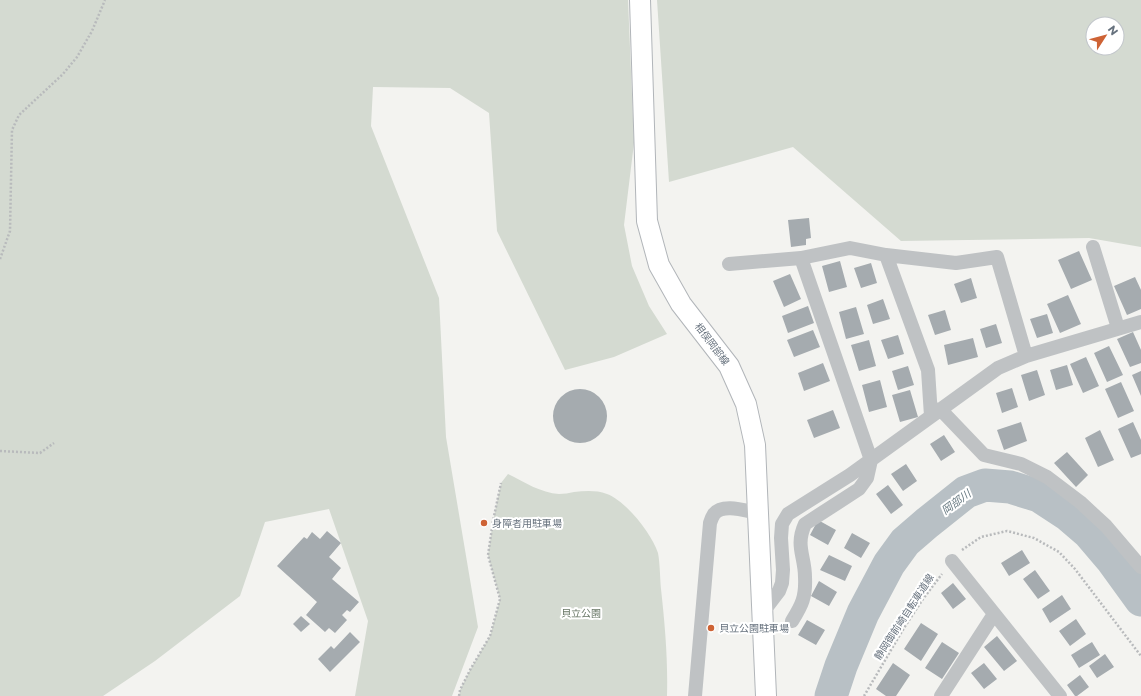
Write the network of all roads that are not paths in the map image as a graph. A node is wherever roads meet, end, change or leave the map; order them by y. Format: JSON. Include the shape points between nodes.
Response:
{"nodes":[{"id":1,"x":640,"y":0,"type":"edge"},
{"id":2,"x":1093,"y":247,"type":"dead end"},
{"id":3,"x":886,"y":255,"type":"junction"},
{"id":4,"x":801,"y":258,"type":"junction"},
{"id":5,"x":728,"y":264,"type":"dead end"},
{"id":6,"x":1141,"y":322,"type":"edge"},
{"id":7,"x":1118,"y":328,"type":"junction"},
{"id":8,"x":1026,"y":356,"type":"junction"},
{"id":9,"x":936,"y":413,"type":"junction"},
{"id":10,"x":871,"y":460,"type":"junction"},
{"id":11,"x":758,"y":514,"type":"junction"},
{"id":12,"x":952,"y":561,"type":"road end"},
{"id":13,"x":1141,"y":567,"type":"edge"},
{"id":14,"x":763,"y":612,"type":"junction"},
{"id":15,"x":994,"y":614,"type":"junction"},
{"id":16,"x":792,"y":621,"type":"dead end"},
{"id":17,"x":695,"y":696,"type":"edge"},
{"id":18,"x":766,"y":696,"type":"edge"},
{"id":19,"x":941,"y":696,"type":"edge"},
{"id":20,"x":1060,"y":696,"type":"edge"}],
"edges":[{"from":1,"to":11,"type":"main road","name":"相俣岡部線","via":[[647,221],[659,265],[682,304],[729,366],[746,404],[755,444]]},
{"from":2,"to":7,"type":"street"},
{"from":3,"to":4,"type":"street","via":[[850,248]]},
{"from":3,"to":8,"type":"street","via":[[956,263],[997,257]]},
{"from":3,"to":9,"type":"street","via":[[928,370]]},
{"from":4,"to":5,"type":"street"},
{"from":4,"to":10,"type":"street"},
{"from":6,"to":7,"type":"street"},
{"from":7,"to":8,"type":"street"},
{"from":8,"to":9,"type":"street","via":[[998,368]]},
{"from":9,"to":10,"type":"street"},
{"from":9,"to":13,"type":"street","via":[[984,455],[1021,464],[1047,477],[1106,526]]},
{"from":10,"to":14,"type":"street","via":[[788,514],[782,524],[782,583]]},
{"from":10,"to":16,"type":"street","via":[[866,478],[859,489],[805,524],[800,540],[805,588],[802,603]]},
{"from":11,"to":14,"type":"main road","name":"相俣岡部線"},
{"from":11,"to":17,"type":"street","via":[[734,508],[718,510],[710,523]]},
{"from":12,"to":15,"type":"street"},
{"from":14,"to":18,"type":"main road","name":"相俣岡部線"},
{"from":15,"to":19,"type":"street"},
{"from":15,"to":20,"type":"street"}]}
